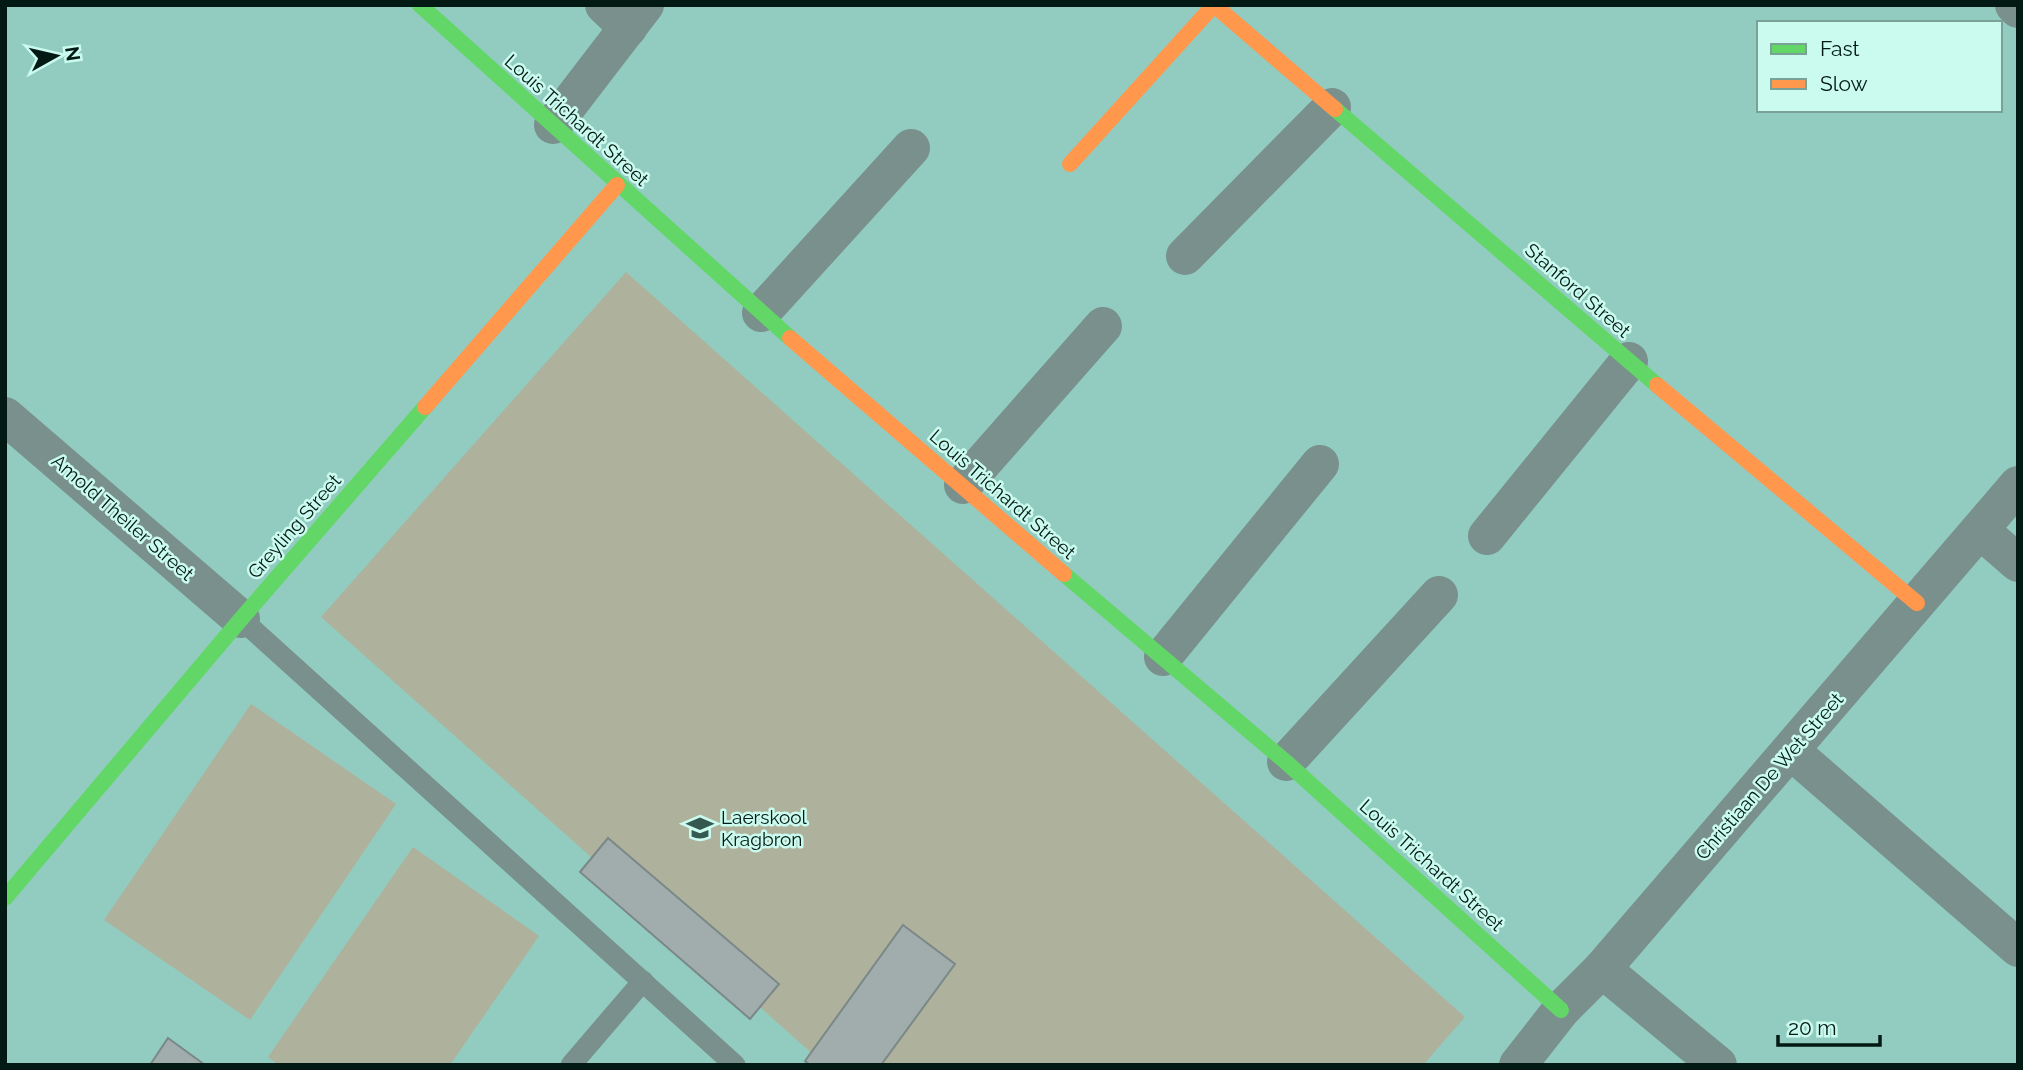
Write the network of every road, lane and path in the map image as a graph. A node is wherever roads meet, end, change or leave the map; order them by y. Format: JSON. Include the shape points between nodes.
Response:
{"nodes":[{"id":1,"x":420,"y":5,"type":"edge"},
{"id":2,"x":1214,"y":5,"type":"edge"},
{"id":3,"x":2014,"y":5,"type":"edge"},
{"id":4,"x":2018,"y":9,"type":"edge"},
{"id":5,"x":626,"y":13,"type":"edge"},
{"id":6,"x":1332,"y":107,"type":"junction"},
{"id":7,"x":553,"y":125,"type":"junction"},
{"id":8,"x":911,"y":148,"type":"dead end"},
{"id":9,"x":1070,"y":164,"type":"dead end"},
{"id":10,"x":617,"y":185,"type":"junction"},
{"id":11,"x":1185,"y":256,"type":"dead end"},
{"id":12,"x":761,"y":313,"type":"junction"},
{"id":13,"x":1103,"y":326,"type":"dead end"},
{"id":14,"x":1629,"y":361,"type":"junction"},
{"id":15,"x":5,"y":416,"type":"edge"},
{"id":16,"x":1320,"y":464,"type":"dead end"},
{"id":17,"x":963,"y":485,"type":"junction"},
{"id":18,"x":2018,"y":485,"type":"edge"},
{"id":19,"x":1980,"y":530,"type":"junction"},
{"id":20,"x":1487,"y":536,"type":"dead end"},
{"id":21,"x":2018,"y":563,"type":"edge"},
{"id":22,"x":1439,"y":595,"type":"dead end"},
{"id":23,"x":1917,"y":603,"type":"junction"},
{"id":24,"x":241,"y":619,"type":"junction"},
{"id":25,"x":1163,"y":657,"type":"junction"},
{"id":26,"x":1791,"y":751,"type":"junction"},
{"id":27,"x":1286,"y":762,"type":"junction"},
{"id":28,"x":5,"y":898,"type":"edge"},
{"id":29,"x":2018,"y":948,"type":"edge"},
{"id":30,"x":1602,"y":969,"type":"junction"},
{"id":31,"x":643,"y":981,"type":"junction"},
{"id":32,"x":1561,"y":1010,"type":"junction"},
{"id":33,"x":571,"y":1065,"type":"edge"},
{"id":34,"x":735,"y":1065,"type":"edge"},
{"id":35,"x":1518,"y":1065,"type":"edge"},
{"id":36,"x":1718,"y":1065,"type":"edge"}],
"edges":[{"from":1,"to":7,"type":"street","name":"Louis Trichardt Street"},
{"from":2,"to":6,"type":"street","name":"Stanford Street"},
{"from":2,"to":9,"type":"street"},
{"from":3,"to":4,"type":"street"},
{"from":5,"to":7,"type":"street"},
{"from":6,"to":11,"type":"street"},
{"from":6,"to":14,"type":"street","name":"Stanford Street"},
{"from":7,"to":10,"type":"street","name":"Louis Trichardt Street"},
{"from":8,"to":12,"type":"street"},
{"from":10,"to":12,"type":"street","name":"Louis Trichardt Street"},
{"from":10,"to":24,"type":"street","name":"Greyling Street"},
{"from":12,"to":17,"type":"street","name":"Louis Trichardt Street"},
{"from":13,"to":17,"type":"street"},
{"from":14,"to":20,"type":"street"},
{"from":14,"to":23,"type":"street","name":"Stanford Street"},
{"from":15,"to":24,"type":"street","name":"Amold Theiler Street"},
{"from":16,"to":25,"type":"street"},
{"from":17,"to":25,"type":"street","name":"Louis Trichardt Street"},
{"from":18,"to":19,"type":"street","name":"Christiaan De Wet Street"},
{"from":19,"to":21,"type":"street"},
{"from":19,"to":23,"type":"street","name":"Christiaan De Wet Street"},
{"from":22,"to":27,"type":"street"},
{"from":23,"to":26,"type":"street","name":"Christiaan De Wet Street"},
{"from":24,"to":28,"type":"street","name":"Greyling Street"},
{"from":24,"to":31,"type":"lane"},
{"from":25,"to":27,"type":"street","name":"Louis Trichardt Street"},
{"from":26,"to":29,"type":"street"},
{"from":26,"to":30,"type":"street","name":"Christiaan De Wet Street"},
{"from":27,"to":32,"type":"street","name":"Louis Trichardt Street"},
{"from":30,"to":32,"type":"street","name":"Christiaan De Wet Street"},
{"from":30,"to":36,"type":"street"},
{"from":31,"to":33,"type":"lane"},
{"from":31,"to":34,"type":"lane"},
{"from":32,"to":35,"type":"street","name":"Christiaan De Wet Street"}]}
